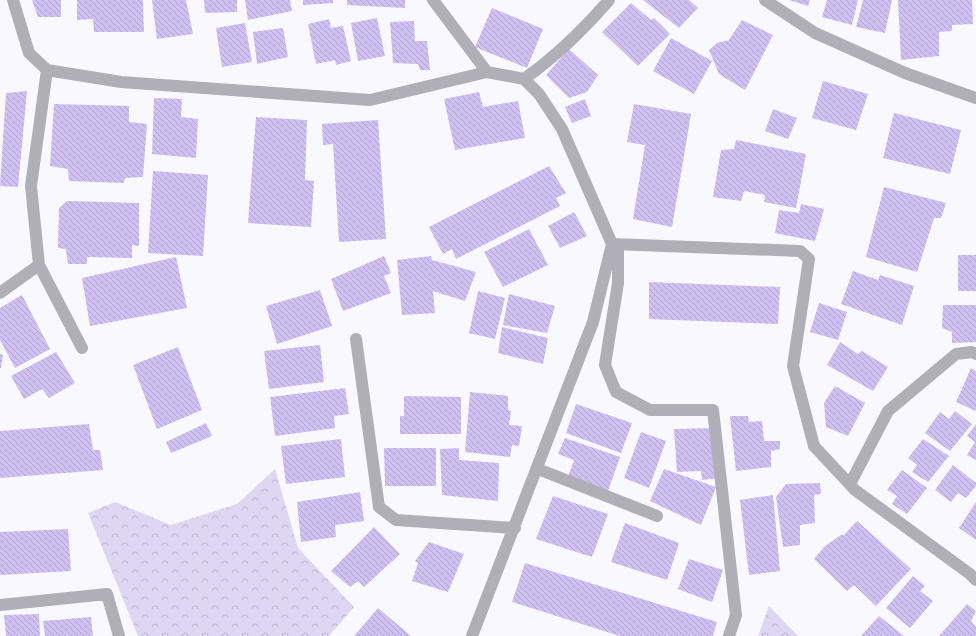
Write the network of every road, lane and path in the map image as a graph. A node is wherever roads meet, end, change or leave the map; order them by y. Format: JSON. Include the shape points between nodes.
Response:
{"nodes":[{"id":1,"x":13,"y":0,"type":"edge"},
{"id":2,"x":433,"y":0,"type":"edge"},
{"id":3,"x":609,"y":0,"type":"edge"},
{"id":4,"x":765,"y":0,"type":"edge"},
{"id":5,"x":47,"y":70,"type":"junction"},
{"id":6,"x":487,"y":72,"type":"junction"},
{"id":7,"x":524,"y":80,"type":"junction"},
{"id":8,"x":976,"y":98,"type":"edge"},
{"id":9,"x":615,"y":244,"type":"junction"},
{"id":10,"x":39,"y":265,"type":"junction"},
{"id":11,"x":0,"y":293,"type":"edge"},
{"id":12,"x":356,"y":339,"type":"dead end"},
{"id":13,"x":82,"y":348,"type":"dead end"},
{"id":14,"x":976,"y":354,"type":"edge"},
{"id":15,"x":538,"y":469,"type":"junction"},
{"id":16,"x":850,"y":484,"type":"junction"},
{"id":17,"x":657,"y":516,"type":"dead end"},
{"id":18,"x":515,"y":528,"type":"junction"},
{"id":19,"x":976,"y":580,"type":"edge"},
{"id":20,"x":0,"y":605,"type":"edge"},
{"id":21,"x":119,"y":636,"type":"edge"},
{"id":22,"x":472,"y":636,"type":"edge"},
{"id":23,"x":729,"y":636,"type":"edge"}],
"edges":[{"from":1,"to":5,"type":"street","via":[[29,54]]},
{"from":2,"to":6,"type":"street"},
{"from":3,"to":7,"type":"street","via":[[594,17]]},
{"from":4,"to":8,"type":"street","via":[[815,33],[905,73]]},
{"from":5,"to":6,"type":"street","via":[[121,82],[370,100]]},
{"from":5,"to":10,"type":"street","via":[[31,186]]},
{"from":6,"to":7,"type":"street"},
{"from":7,"to":9,"type":"street","via":[[539,94],[562,129]]},
{"from":9,"to":15,"type":"street","via":[[593,322]]},
{"from":9,"to":16,"type":"street","via":[[800,251],[809,259],[793,366],[814,446]]},
{"from":9,"to":23,"type":"street","via":[[618,283],[605,365],[616,392],[650,410],[713,410],[736,615]]},
{"from":10,"to":11,"type":"street"},
{"from":10,"to":13,"type":"street"},
{"from":12,"to":18,"type":"street","via":[[379,506],[396,520]]},
{"from":14,"to":16,"type":"street","via":[[956,354],[888,411]]},
{"from":15,"to":17,"type":"street"},
{"from":15,"to":18,"type":"street"},
{"from":16,"to":19,"type":"street","via":[[854,490]]},
{"from":18,"to":22,"type":"street"},
{"from":20,"to":21,"type":"street","via":[[107,594]]}]}
